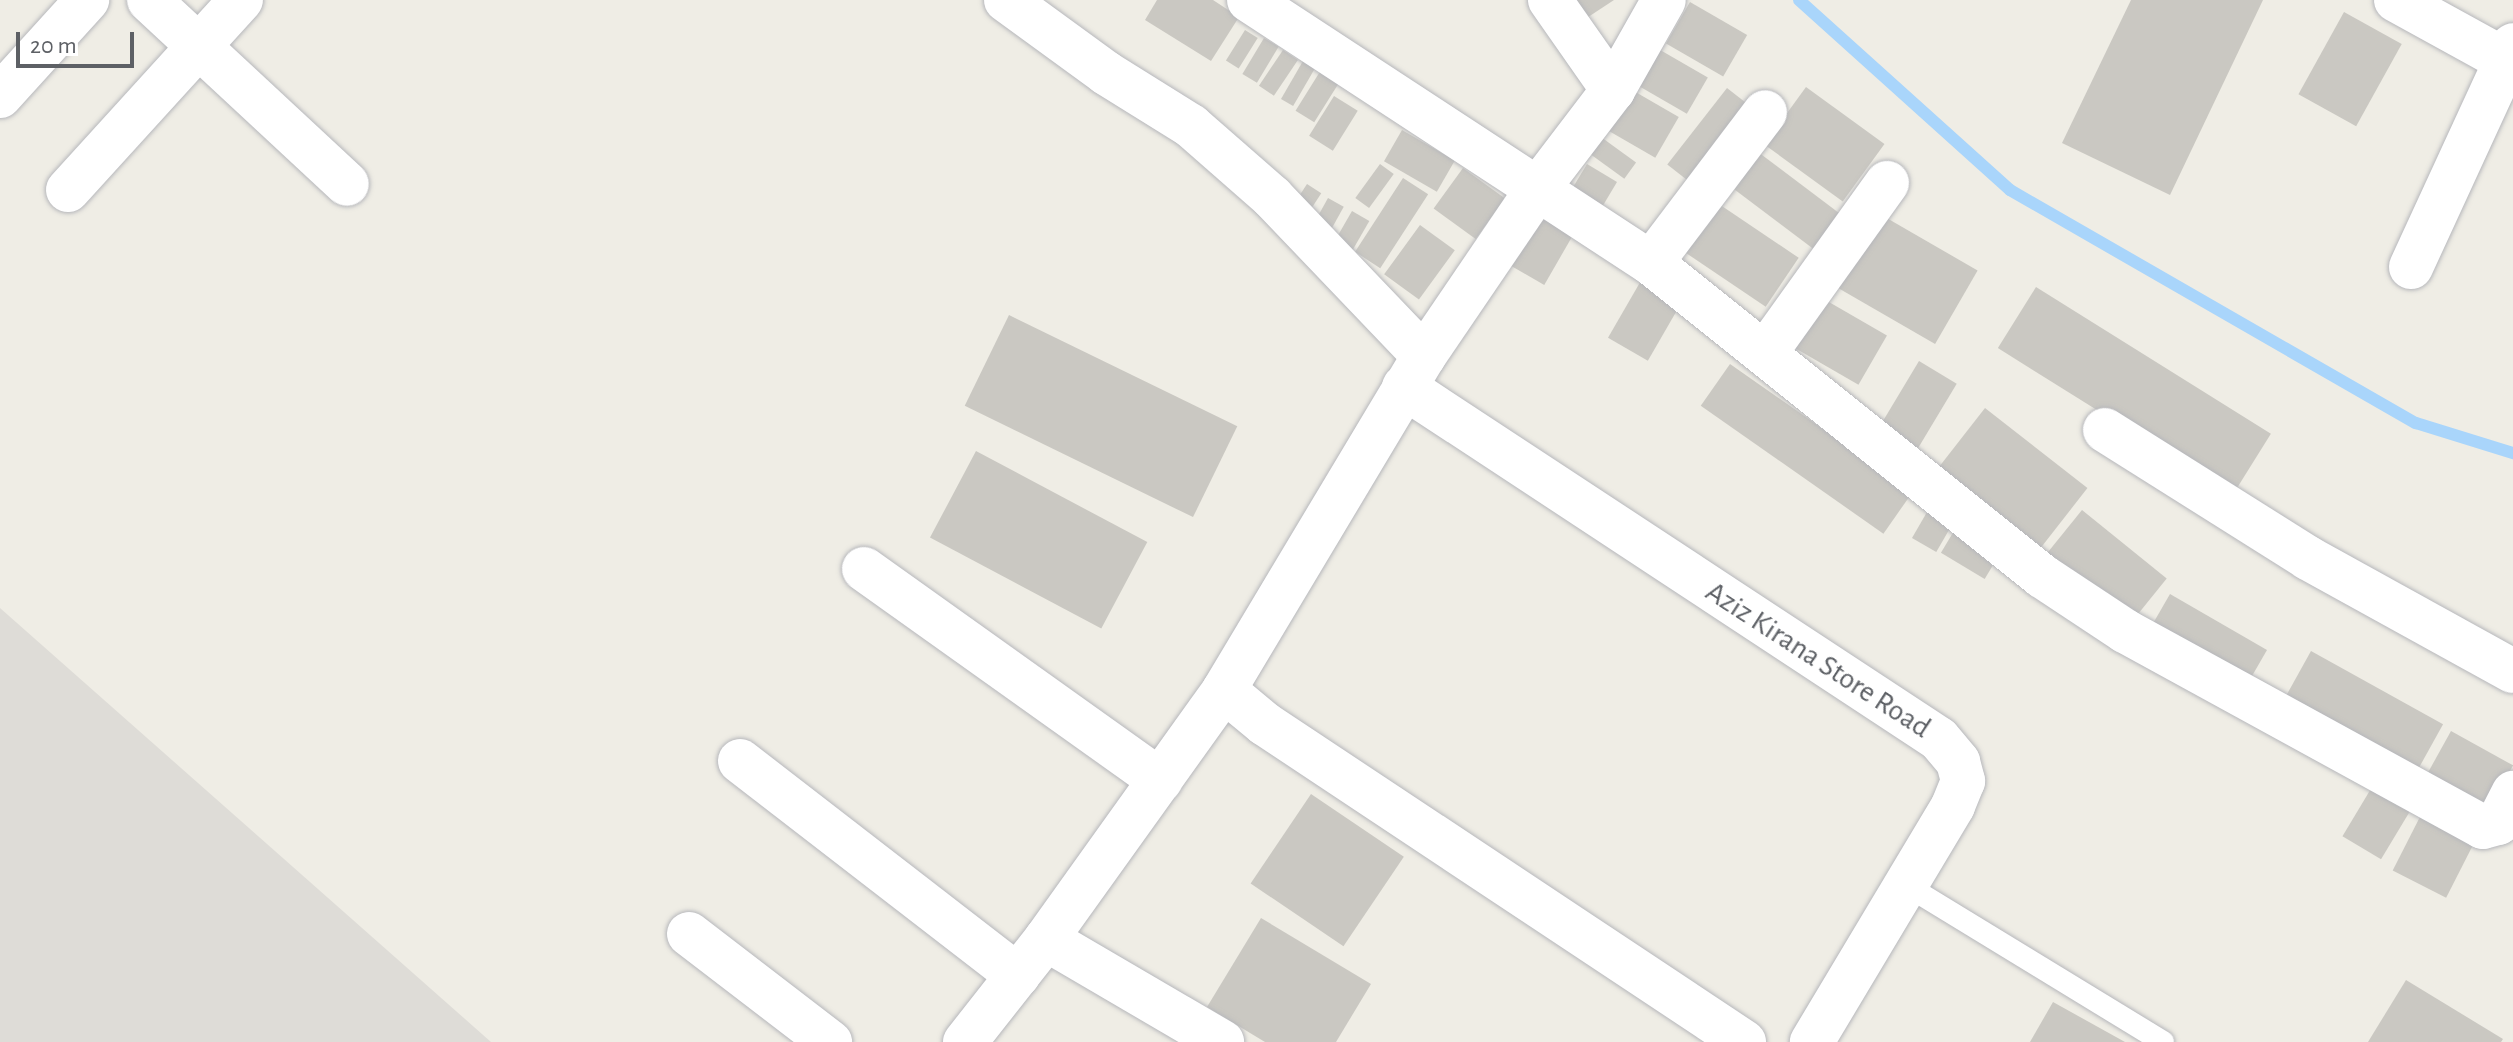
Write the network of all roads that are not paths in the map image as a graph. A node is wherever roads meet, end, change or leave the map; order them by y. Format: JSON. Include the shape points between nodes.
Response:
{"nodes":[{"id":1,"x":87,"y":0,"type":"edge"},
{"id":2,"x":149,"y":0,"type":"edge"},
{"id":3,"x":241,"y":0,"type":"edge"},
{"id":4,"x":1006,"y":0,"type":"edge"},
{"id":5,"x":1249,"y":0,"type":"edge"},
{"id":6,"x":1550,"y":0,"type":"edge"},
{"id":7,"x":1664,"y":0,"type":"edge"},
{"id":8,"x":2396,"y":0,"type":"edge"},
{"id":9,"x":199,"y":47,"type":"junction"},
{"id":10,"x":2509,"y":52,"type":"edge"},
{"id":11,"x":1613,"y":90,"type":"junction"},
{"id":12,"x":0,"y":96,"type":"edge"},
{"id":13,"x":1765,"y":112,"type":"dead end"},
{"id":14,"x":1887,"y":183,"type":"dead end"},
{"id":15,"x":347,"y":184,"type":"dead end"},
{"id":16,"x":68,"y":190,"type":"dead end"},
{"id":17,"x":1536,"y":191,"type":"junction"},
{"id":18,"x":1651,"y":263,"type":"junction"},
{"id":19,"x":2411,"y":267,"type":"dead end"},
{"id":20,"x":1766,"y":352,"type":"junction"},
{"id":21,"x":1414,"y":371,"type":"junction"},
{"id":22,"x":2105,"y":430,"type":"dead end"},
{"id":23,"x":864,"y":569,"type":"dead end"},
{"id":24,"x":2513,"y":671,"type":"edge"},
{"id":25,"x":1224,"y":690,"type":"junction"},
{"id":26,"x":740,"y":761,"type":"dead end"},
{"id":27,"x":1160,"y":780,"type":"junction"},
{"id":28,"x":2513,"y":793,"type":"edge"},
{"id":29,"x":1906,"y":885,"type":"junction"},
{"id":30,"x":689,"y":934,"type":"dead end"},
{"id":31,"x":1046,"y":939,"type":"junction"},
{"id":32,"x":1018,"y":976,"type":"junction"},
{"id":33,"x":830,"y":1042,"type":"edge"},
{"id":34,"x":965,"y":1042,"type":"edge"},
{"id":35,"x":1222,"y":1042,"type":"edge"},
{"id":36,"x":1744,"y":1042,"type":"edge"},
{"id":37,"x":1812,"y":1042,"type":"edge"},
{"id":38,"x":2163,"y":1042,"type":"edge"}],
"edges":[{"from":1,"to":12,"type":"street"},
{"from":2,"to":9,"type":"street"},
{"from":3,"to":9,"type":"street"},
{"from":4,"to":21,"type":"street","via":[[1106,73],[1191,126],[1272,197]]},
{"from":5,"to":17,"type":"street"},
{"from":6,"to":11,"type":"street"},
{"from":7,"to":11,"type":"street"},
{"from":8,"to":10,"type":"street"},
{"from":9,"to":15,"type":"street"},
{"from":9,"to":16,"type":"street"},
{"from":10,"to":19,"type":"street"},
{"from":11,"to":17,"type":"street"},
{"from":13,"to":18,"type":"street"},
{"from":14,"to":20,"type":"street"},
{"from":17,"to":18,"type":"street"},
{"from":17,"to":21,"type":"street"},
{"from":18,"to":20,"type":"street"},
{"from":20,"to":28,"type":"street","via":[[2042,576],[2168,657],[2483,827],[2498,823]]},
{"from":21,"to":25,"type":"street"},
{"from":21,"to":29,"type":"street","name":"Aziz Kirana Store Road","via":[[1939,739],[1958,762],[1963,781]]},
{"from":22,"to":24,"type":"street","via":[[2308,558]]},
{"from":23,"to":27,"type":"street"},
{"from":25,"to":27,"type":"street"},
{"from":25,"to":36,"type":"street","via":[[1265,724]]},
{"from":26,"to":32,"type":"street"},
{"from":27,"to":31,"type":"street"},
{"from":29,"to":37,"type":"street","name":"Aziz Kirana Store Road"},
{"from":29,"to":38,"type":"lane"},
{"from":30,"to":33,"type":"street"},
{"from":31,"to":32,"type":"street"},
{"from":31,"to":35,"type":"street"},
{"from":32,"to":34,"type":"street"}]}
